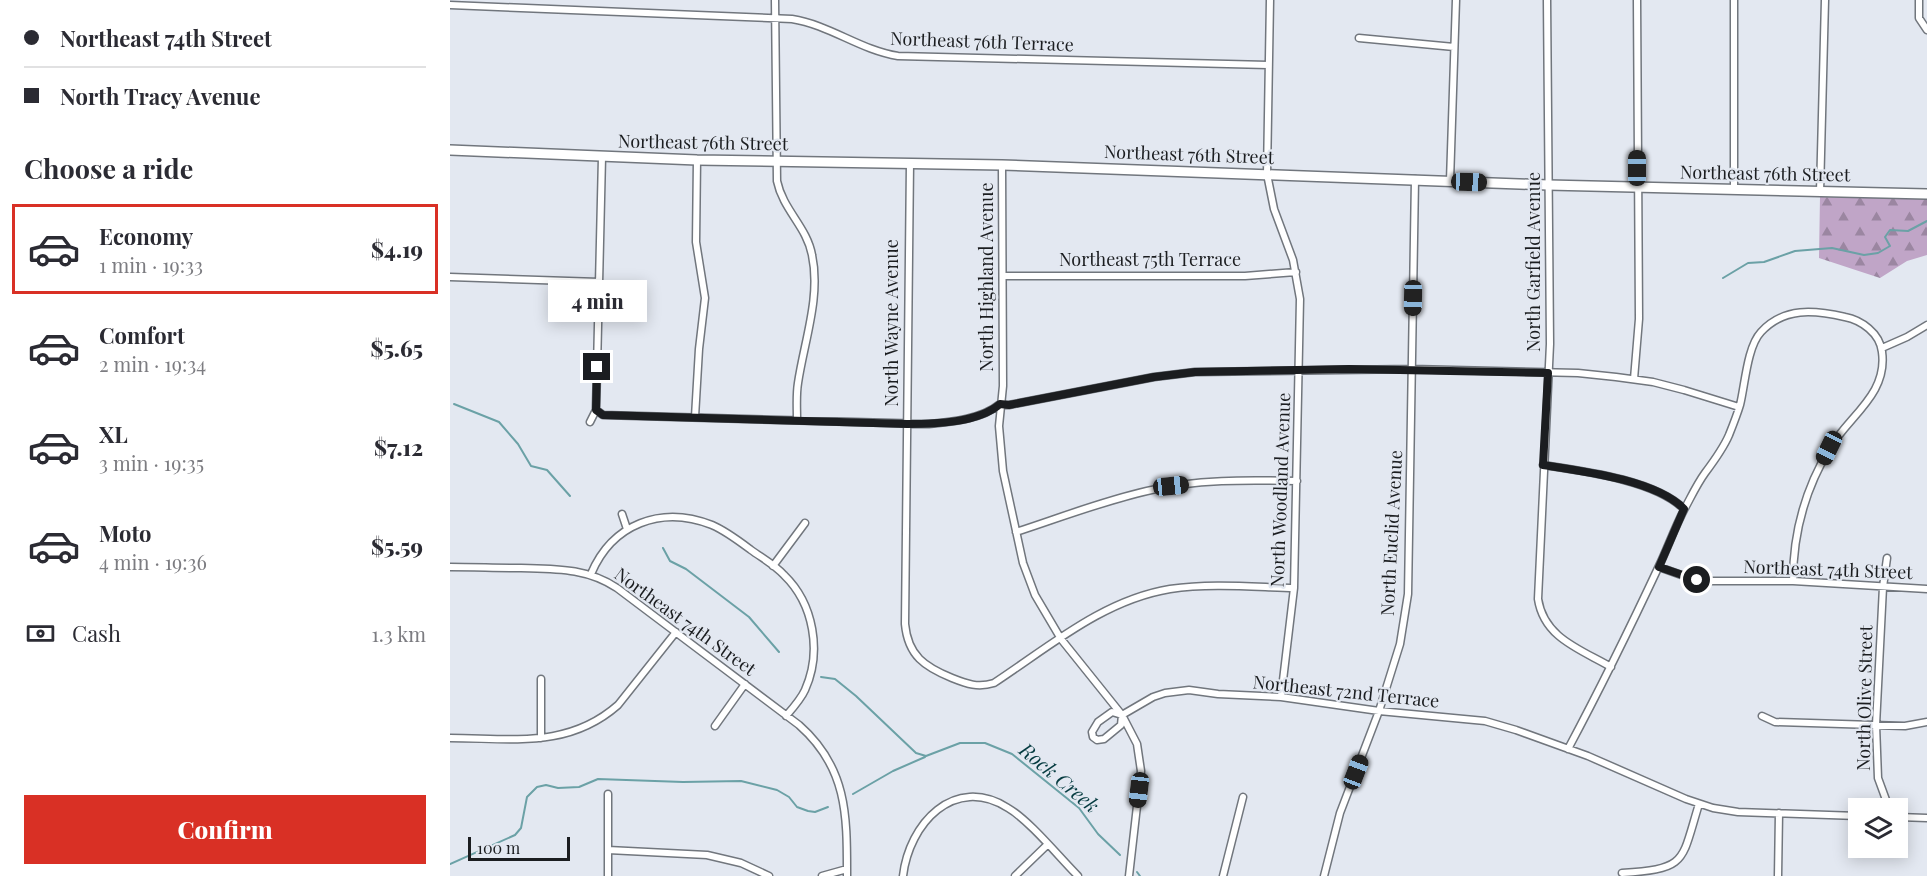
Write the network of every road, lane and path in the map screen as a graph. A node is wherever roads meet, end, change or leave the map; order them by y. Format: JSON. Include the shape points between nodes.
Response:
{"nodes":[{"id":1,"x":775,"y":0,"type":"edge"},
{"id":2,"x":1270,"y":0,"type":"edge"},
{"id":3,"x":1456,"y":0,"type":"edge"},
{"id":4,"x":1547,"y":0,"type":"edge"},
{"id":5,"x":1637,"y":0,"type":"edge"},
{"id":6,"x":1734,"y":0,"type":"edge"},
{"id":7,"x":1825,"y":0,"type":"edge"},
{"id":8,"x":1919,"y":0,"type":"edge"},
{"id":9,"x":450,"y":5,"type":"edge"},
{"id":10,"x":775,"y":18,"type":"junction"},
{"id":11,"x":1927,"y":30,"type":"edge"},
{"id":12,"x":1359,"y":38,"type":"dead end"},
{"id":13,"x":1454,"y":47,"type":"junction"},
{"id":14,"x":1268,"y":65,"type":"junction"},
{"id":15,"x":450,"y":150,"type":"edge"},
{"id":16,"x":602,"y":157,"type":"junction"},
{"id":17,"x":697,"y":160,"type":"junction"},
{"id":18,"x":777,"y":161,"type":"junction"},
{"id":19,"x":910,"y":163,"type":"junction"},
{"id":20,"x":1002,"y":165,"type":"junction"},
{"id":21,"x":1267,"y":174,"type":"junction"},
{"id":22,"x":1415,"y":180,"type":"junction"},
{"id":23,"x":1450,"y":181,"type":"junction"},
{"id":24,"x":1548,"y":185,"type":"junction"},
{"id":25,"x":1637,"y":187,"type":"junction"},
{"id":26,"x":1734,"y":190,"type":"junction"},
{"id":27,"x":1820,"y":192,"type":"junction"},
{"id":28,"x":1927,"y":194,"type":"edge"},
{"id":29,"x":1296,"y":272,"type":"junction"},
{"id":30,"x":1003,"y":276,"type":"junction"},
{"id":31,"x":450,"y":277,"type":"edge"},
{"id":32,"x":599,"y":282,"type":"junction"},
{"id":33,"x":1927,"y":325,"type":"edge"},
{"id":34,"x":1882,"y":348,"type":"junction"},
{"id":35,"x":1413,"y":369,"type":"junction"},
{"id":36,"x":1299,"y":370,"type":"junction"},
{"id":37,"x":1548,"y":373,"type":"junction"},
{"id":38,"x":1634,"y":379,"type":"junction"},
{"id":39,"x":1000,"y":404,"type":"junction"},
{"id":40,"x":1739,"y":407,"type":"junction"},
{"id":41,"x":596,"y":410,"type":"junction"},
{"id":42,"x":695,"y":417,"type":"junction"},
{"id":43,"x":797,"y":420,"type":"junction"},
{"id":44,"x":590,"y":422,"type":"dead end"},
{"id":45,"x":907,"y":424,"type":"junction"},
{"id":46,"x":1543,"y":465,"type":"junction"},
{"id":47,"x":1297,"y":481,"type":"junction"},
{"id":48,"x":1684,"y":509,"type":"junction"},
{"id":49,"x":622,"y":514,"type":"dead end"},
{"id":50,"x":805,"y":523,"type":"dead end"},
{"id":51,"x":627,"y":529,"type":"junction"},
{"id":52,"x":1016,"y":532,"type":"junction"},
{"id":53,"x":1887,"y":558,"type":"dead end"},
{"id":54,"x":773,"y":566,"type":"junction"},
{"id":55,"x":450,"y":567,"type":"edge"},
{"id":56,"x":1659,"y":567,"type":"junction"},
{"id":57,"x":591,"y":574,"type":"junction"},
{"id":58,"x":1793,"y":581,"type":"junction"},
{"id":59,"x":1883,"y":587,"type":"junction"},
{"id":60,"x":1294,"y":588,"type":"junction"},
{"id":61,"x":1927,"y":589,"type":"edge"},
{"id":62,"x":676,"y":633,"type":"junction"},
{"id":63,"x":1061,"y":639,"type":"junction"},
{"id":64,"x":1611,"y":667,"type":"junction"},
{"id":65,"x":541,"y":680,"type":"dead end"},
{"id":66,"x":745,"y":684,"type":"junction"},
{"id":67,"x":1281,"y":697,"type":"junction"},
{"id":68,"x":1379,"y":711,"type":"junction"},
{"id":69,"x":1122,"y":715,"type":"junction"},
{"id":70,"x":786,"y":716,"type":"junction"},
{"id":71,"x":1762,"y":716,"type":"dead end"},
{"id":72,"x":1927,"y":722,"type":"edge"},
{"id":73,"x":1876,"y":725,"type":"junction"},
{"id":74,"x":715,"y":726,"type":"dead end"},
{"id":75,"x":450,"y":738,"type":"edge"},
{"id":76,"x":541,"y":738,"type":"junction"},
{"id":77,"x":1568,"y":749,"type":"junction"},
{"id":78,"x":608,"y":794,"type":"dead end"},
{"id":79,"x":1243,"y":797,"type":"dead end"},
{"id":80,"x":1885,"y":798,"type":"edge"},
{"id":81,"x":1699,"y":804,"type":"junction"},
{"id":82,"x":1779,"y":813,"type":"junction"},
{"id":83,"x":1848,"y":816,"type":"edge"},
{"id":84,"x":1908,"y":817,"type":"edge"},
{"id":85,"x":1927,"y":818,"type":"edge"},
{"id":86,"x":1047,"y":845,"type":"junction"},
{"id":87,"x":608,"y":850,"type":"junction"},
{"id":88,"x":847,"y":873,"type":"edge"},
{"id":89,"x":1622,"y":873,"type":"dead end"},
{"id":90,"x":608,"y":876,"type":"edge"},
{"id":91,"x":769,"y":876,"type":"edge"},
{"id":92,"x":822,"y":876,"type":"edge"},
{"id":93,"x":903,"y":876,"type":"edge"},
{"id":94,"x":1015,"y":876,"type":"edge"},
{"id":95,"x":1078,"y":876,"type":"edge"},
{"id":96,"x":1129,"y":876,"type":"edge"},
{"id":97,"x":1223,"y":876,"type":"edge"},
{"id":98,"x":1324,"y":876,"type":"edge"},
{"id":99,"x":1778,"y":876,"type":"edge"}],
"edges":[{"from":1,"to":10,"type":"street"},
{"from":2,"to":14,"type":"street","name":"North Woodland Avenue"},
{"from":3,"to":13,"type":"street"},
{"from":4,"to":24,"type":"street","name":"North Garfield Avenue"},
{"from":5,"to":25,"type":"street"},
{"from":6,"to":26,"type":"street"},
{"from":7,"to":27,"type":"street"},
{"from":8,"to":11,"type":"street","via":[[1919,18]]},
{"from":9,"to":10,"type":"street","name":"Northeast 76th Terrace"},
{"from":10,"to":14,"type":"street","name":"Northeast 76th Terrace","via":[[814,23],[868,48],[897,56]]},
{"from":10,"to":18,"type":"street"},
{"from":12,"to":13,"type":"street"},
{"from":13,"to":23,"type":"street"},
{"from":14,"to":21,"type":"street","name":"North Woodland Avenue"},
{"from":15,"to":16,"type":"street","name":"Northeast 76th Street"},
{"from":16,"to":17,"type":"street","name":"Northeast 76th Street"},
{"from":16,"to":32,"type":"street"},
{"from":17,"to":18,"type":"street","name":"Northeast 76th Street"},
{"from":17,"to":42,"type":"street","via":[[696,242],[705,298]]},
{"from":18,"to":19,"type":"street","name":"Northeast 76th Street"},
{"from":18,"to":43,"type":"street","via":[[779,191],[805,234],[813,258],[811,314],[798,382]]},
{"from":19,"to":20,"type":"street","name":"Northeast 76th Street"},
{"from":19,"to":45,"type":"street","name":"North Wayne Avenue"},
{"from":20,"to":21,"type":"street","name":"Northeast 76th Street"},
{"from":20,"to":30,"type":"street","name":"North Highland Avenue"},
{"from":21,"to":22,"type":"street","name":"Northeast 76th Street"},
{"from":21,"to":29,"type":"street","name":"North Woodland Avenue","via":[[1274,209]]},
{"from":22,"to":23,"type":"street","name":"Northeast 76th Street"},
{"from":22,"to":35,"type":"street","name":"North Euclid Avenue"},
{"from":23,"to":24,"type":"street","name":"Northeast 76th Street"},
{"from":24,"to":25,"type":"street","name":"Northeast 76th Street"},
{"from":24,"to":37,"type":"street","name":"North Garfield Avenue"},
{"from":25,"to":26,"type":"street","name":"Northeast 76th Street"},
{"from":25,"to":38,"type":"street","via":[[1639,319]]},
{"from":26,"to":27,"type":"street","name":"Northeast 76th Street"},
{"from":27,"to":28,"type":"street","name":"Northeast 76th Street"},
{"from":29,"to":30,"type":"street","name":"Northeast 75th Terrace","via":[[1245,276]]},
{"from":29,"to":36,"type":"street","name":"North Woodland Avenue","via":[[1300,299]]},
{"from":30,"to":39,"type":"street","name":"North Highland Avenue"},
{"from":31,"to":32,"type":"street"},
{"from":32,"to":41,"type":"street"},
{"from":33,"to":34,"type":"street"},
{"from":34,"to":40,"type":"street","via":[[1875,336],[1854,319],[1830,313],[1790,312],[1760,332],[1752,348]]},
{"from":34,"to":58,"type":"street","via":[[1882,368],[1873,395],[1829,448],[1808,492],[1796,532]]},
{"from":35,"to":36,"type":"street"},
{"from":35,"to":37,"type":"street"},
{"from":35,"to":68,"type":"street","name":"North Euclid Avenue","via":[[1408,594],[1400,644]]},
{"from":36,"to":39,"type":"street","via":[[1179,374]]},
{"from":36,"to":47,"type":"street","name":"North Woodland Avenue"},
{"from":37,"to":38,"type":"street"},
{"from":37,"to":46,"type":"street","name":"North Garfield Avenue"},
{"from":38,"to":40,"type":"street"},
{"from":39,"to":45,"type":"street","via":[[977,416],[945,423]]},
{"from":39,"to":52,"type":"street","name":"North Highland Avenue","via":[[1000,448]]},
{"from":40,"to":48,"type":"street","via":[[1728,436]]},
{"from":41,"to":42,"type":"street","via":[[603,415]]},
{"from":41,"to":44,"type":"street"},
{"from":42,"to":43,"type":"street"},
{"from":43,"to":45,"type":"street"},
{"from":45,"to":63,"type":"street","name":"North Wayne Avenue","via":[[904,624],[909,644],[919,659],[939,674],[985,686]]},
{"from":46,"to":48,"type":"street","via":[[1633,483]]},
{"from":46,"to":64,"type":"street","name":"North Garfield Avenue","via":[[1540,610],[1556,636]]},
{"from":47,"to":52,"type":"street","via":[[1171,486],[1126,496]]},
{"from":47,"to":60,"type":"street","name":"North Woodland Avenue"},
{"from":48,"to":56,"type":"street"},
{"from":49,"to":51,"type":"street"},
{"from":50,"to":54,"type":"street"},
{"from":51,"to":54,"type":"street","via":[[660,519],[694,520],[723,531]]},
{"from":51,"to":57,"type":"street","via":[[608,545]]},
{"from":52,"to":63,"type":"street","name":"North Highland Avenue","via":[[1035,595]]},
{"from":53,"to":59,"type":"street","name":"North Olive Street"},
{"from":54,"to":70,"type":"street","via":[[797,590],[812,624],[813,654],[808,681]]},
{"from":55,"to":57,"type":"street","name":"Northeast 74th Street","via":[[565,569]]},
{"from":56,"to":58,"type":"street","name":"Northeast 74th Street","via":[[1708,581]]},
{"from":56,"to":64,"type":"street"},
{"from":57,"to":62,"type":"street","name":"Northeast 74th Street","via":[[617,588]]},
{"from":58,"to":59,"type":"street","name":"Northeast 74th Street"},
{"from":59,"to":61,"type":"street","name":"Northeast 74th Street"},
{"from":59,"to":73,"type":"street","name":"North Olive Street"},
{"from":60,"to":63,"type":"street","via":[[1192,587],[1154,593],[1105,611]]},
{"from":60,"to":67,"type":"street","name":"North Woodland Avenue"},
{"from":62,"to":66,"type":"street","name":"Northeast 74th Street"},
{"from":62,"to":76,"type":"street","via":[[607,715],[574,732]]},
{"from":63,"to":69,"type":"street","name":"North Highland Avenue"},
{"from":64,"to":77,"type":"street"},
{"from":65,"to":76,"type":"street"},
{"from":66,"to":70,"type":"street","name":"Northeast 74th Street"},
{"from":66,"to":74,"type":"street"},
{"from":67,"to":68,"type":"street","name":"Northeast 72nd Terrace"},
{"from":67,"to":69,"type":"street","name":"Northeast 72nd Terrace","via":[[1177,691],[1153,697]]},
{"from":68,"to":77,"type":"street","name":"Northeast 72nd Terrace","via":[[1485,721]]},
{"from":68,"to":98,"type":"street","name":"North Euclid Avenue","via":[[1340,813]]},
{"from":69,"to":69,"type":"street","via":[[1112,712],[1098,722],[1093,737],[1104,739],[1121,725]]},
{"from":69,"to":96,"type":"street","name":"North Highland Avenue","via":[[1137,744],[1141,771]]},
{"from":70,"to":88,"type":"street","name":"Northeast 74th Street","via":[[821,749],[837,782],[846,816]]},
{"from":71,"to":73,"type":"street","via":[[1775,722]]},
{"from":72,"to":73,"type":"street"},
{"from":73,"to":80,"type":"street","name":"North Olive Street","via":[[1878,778]]},
{"from":75,"to":76,"type":"street"},
{"from":77,"to":81,"type":"street","name":"Northeast 72nd Terrace"},
{"from":78,"to":87,"type":"street"},
{"from":79,"to":97,"type":"street"},
{"from":81,"to":82,"type":"street","name":"Northeast 72nd Terrace","via":[[1738,812]]},
{"from":81,"to":89,"type":"street","via":[[1685,852],[1676,862],[1659,870]]},
{"from":82,"to":83,"type":"street","name":"Northeast 72nd Terrace"},
{"from":82,"to":99,"type":"street"},
{"from":84,"to":85,"type":"street"},
{"from":86,"to":93,"type":"street","via":[[1003,804],[985,798],[962,798],[937,809],[923,822],[909,848]]},
{"from":86,"to":94,"type":"street"},
{"from":86,"to":95,"type":"street"},
{"from":87,"to":90,"type":"street"},
{"from":87,"to":91,"type":"street","via":[[707,855],[741,863]]},
{"from":88,"to":92,"type":"street"}]}
